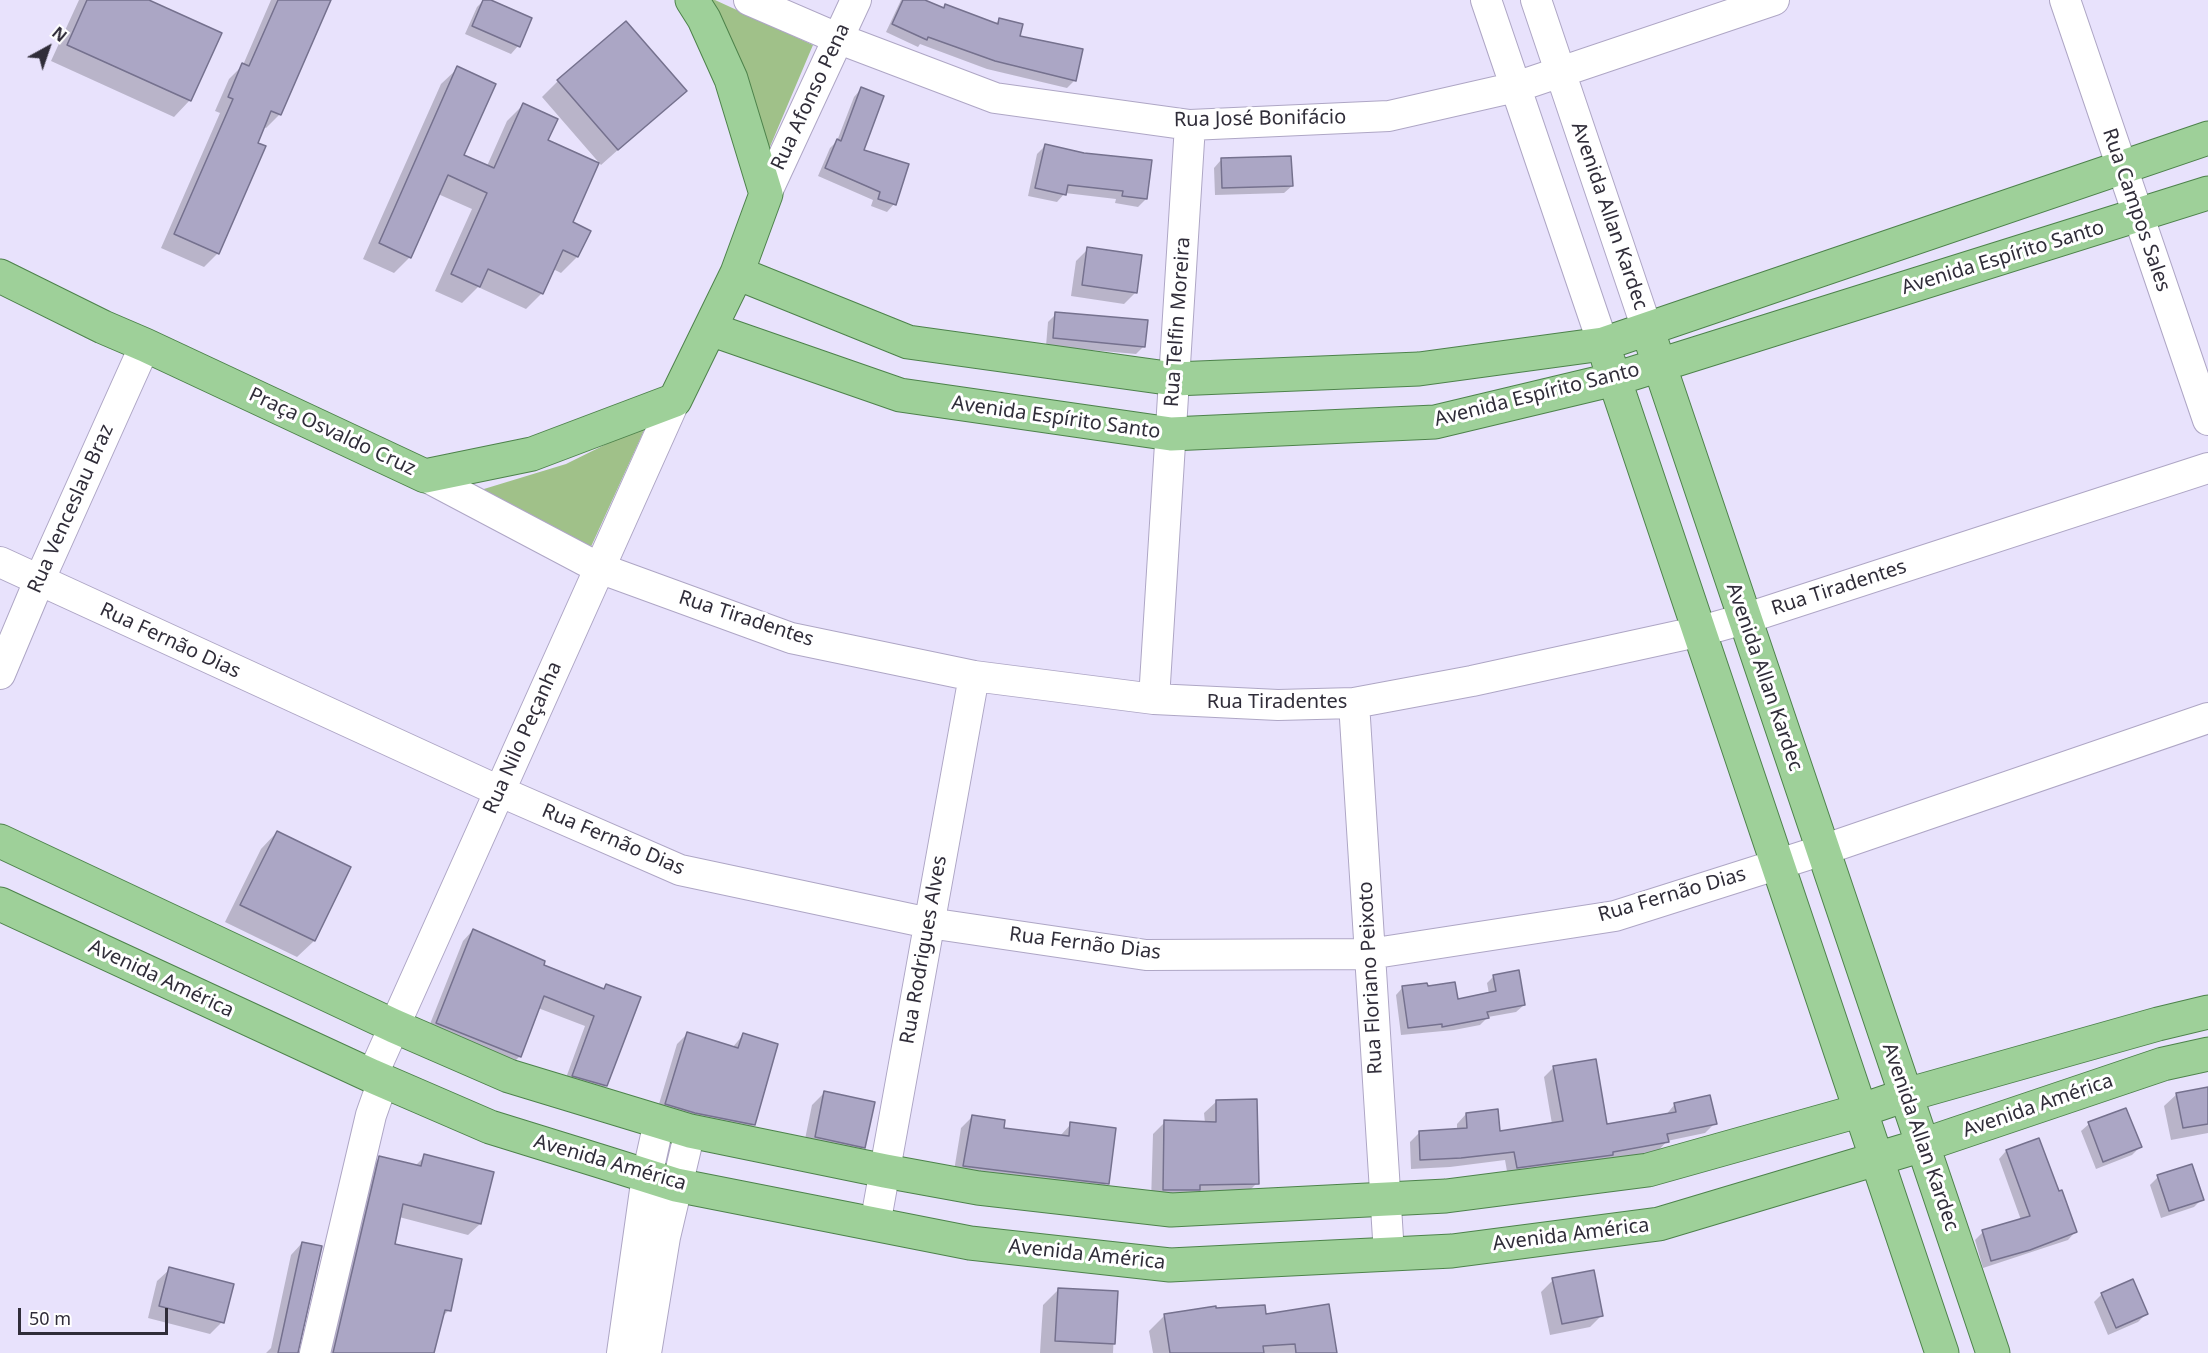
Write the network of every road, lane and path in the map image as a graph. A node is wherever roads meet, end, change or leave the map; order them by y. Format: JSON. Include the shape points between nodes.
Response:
{"nodes":[{"id":1,"x":692,"y":0,"type":"edge"},
{"id":2,"x":749,"y":0,"type":"edge"},
{"id":3,"x":856,"y":0,"type":"edge"},
{"id":4,"x":1486,"y":0,"type":"edge"},
{"id":5,"x":1536,"y":0,"type":"edge"},
{"id":6,"x":1774,"y":0,"type":"edge"},
{"id":7,"x":2065,"y":0,"type":"edge"},
{"id":8,"x":837,"y":38,"type":"junction"},
{"id":9,"x":1561,"y":72,"type":"junction"},
{"id":10,"x":1516,"y":87,"type":"junction"},
{"id":11,"x":1190,"y":125,"type":"junction"},
{"id":12,"x":2208,"y":138,"type":"edge"},
{"id":13,"x":2122,"y":167,"type":"junction"},
{"id":14,"x":2208,"y":193,"type":"edge"},
{"id":15,"x":766,"y":194,"type":"junction"},
{"id":16,"x":2138,"y":216,"type":"junction"},
{"id":17,"x":737,"y":273,"type":"junction"},
{"id":18,"x":0,"y":276,"type":"edge"},
{"id":19,"x":710,"y":329,"type":"junction"},
{"id":20,"x":1647,"y":329,"type":"junction"},
{"id":21,"x":1603,"y":344,"type":"junction"},
{"id":22,"x":145,"y":345,"type":"junction"},
{"id":23,"x":1659,"y":364,"type":"junction"},
{"id":24,"x":1174,"y":379,"type":"junction"},
{"id":25,"x":1615,"y":379,"type":"junction"},
{"id":26,"x":675,"y":400,"type":"junction"},
{"id":27,"x":2208,"y":420,"type":"edge"},
{"id":28,"x":1171,"y":434,"type":"junction"},
{"id":29,"x":2208,"y":468,"type":"edge"},
{"id":30,"x":424,"y":476,"type":"junction"},
{"id":31,"x":0,"y":562,"type":"edge"},
{"id":32,"x":598,"y":568,"type":"junction"},
{"id":33,"x":39,"y":581,"type":"junction"},
{"id":34,"x":1744,"y":619,"type":"junction"},
{"id":35,"x":1701,"y":631,"type":"junction"},
{"id":36,"x":0,"y":674,"type":"edge"},
{"id":37,"x":974,"y":675,"type":"junction"},
{"id":38,"x":1154,"y":699,"type":"junction"},
{"id":39,"x":1354,"y":703,"type":"junction"},
{"id":40,"x":2208,"y":718,"type":"edge"},
{"id":41,"x":499,"y":791,"type":"junction"},
{"id":42,"x":0,"y":841,"type":"edge"},
{"id":43,"x":1823,"y":850,"type":"junction"},
{"id":44,"x":1778,"y":864,"type":"junction"},
{"id":45,"x":0,"y":904,"type":"edge"},
{"id":46,"x":929,"y":923,"type":"junction"},
{"id":47,"x":1369,"y":954,"type":"junction"},
{"id":48,"x":2208,"y":1012,"type":"edge"},
{"id":49,"x":394,"y":1026,"type":"junction"},
{"id":50,"x":2208,"y":1054,"type":"edge"},
{"id":51,"x":378,"y":1079,"type":"junction"},
{"id":52,"x":1906,"y":1095,"type":"junction"},
{"id":53,"x":1862,"y":1110,"type":"junction"},
{"id":54,"x":674,"y":1126,"type":"junction"},
{"id":55,"x":1923,"y":1145,"type":"junction"},
{"id":56,"x":1876,"y":1158,"type":"junction"},
{"id":57,"x":885,"y":1171,"type":"junction"},
{"id":58,"x":662,"y":1180,"type":"junction"},
{"id":59,"x":1384,"y":1199,"type":"junction"},
{"id":60,"x":875,"y":1225,"type":"junction"},
{"id":61,"x":1389,"y":1254,"type":"junction"},
{"id":62,"x":315,"y":1353,"type":"edge"},
{"id":63,"x":622,"y":1353,"type":"edge"},
{"id":64,"x":646,"y":1353,"type":"edge"},
{"id":65,"x":1942,"y":1353,"type":"edge"},
{"id":66,"x":1993,"y":1353,"type":"edge"}],
"edges":[{"from":1,"to":15,"type":"main road","via":[[730,79]]},
{"from":2,"to":8,"type":"street","name":"Rua José Bonifácio"},
{"from":3,"to":8,"type":"street","name":"Rua Afonso Pena"},
{"from":4,"to":10,"type":"street"},
{"from":5,"to":9,"type":"street","name":"Avenida Allan Kardec"},
{"from":6,"to":9,"type":"street","name":"Rua José Bonifácio"},
{"from":7,"to":13,"type":"street","name":"Rua Campos Sales"},
{"from":8,"to":11,"type":"street","name":"Rua José Bonifácio","via":[[995,98]]},
{"from":8,"to":15,"type":"street","name":"Rua Afonso Pena"},
{"from":9,"to":10,"type":"street","name":"Rua José Bonifácio"},
{"from":9,"to":20,"type":"street","name":"Avenida Allan Kardec"},
{"from":10,"to":11,"type":"street","name":"Rua José Bonifácio","via":[[1389,116]]},
{"from":10,"to":21,"type":"street"},
{"from":11,"to":24,"type":"street","name":"Rua Telfin Moreira"},
{"from":12,"to":13,"type":"main road","name":"Avenida Espírito Santo"},
{"from":13,"to":16,"type":"street","name":"Rua Campos Sales"},
{"from":13,"to":20,"type":"main road","name":"Avenida Espírito Santo"},
{"from":14,"to":16,"type":"main road","name":"Avenida Espírito Santo"},
{"from":15,"to":17,"type":"main road"},
{"from":16,"to":23,"type":"main road","name":"Avenida Espírito Santo"},
{"from":16,"to":27,"type":"street","name":"Rua Campos Sales"},
{"from":17,"to":19,"type":"main road"},
{"from":17,"to":24,"type":"main road","name":"Avenida Espírito Santo","via":[[908,342]]},
{"from":18,"to":22,"type":"main road","name":"Praça Osvaldo Cruz"},
{"from":19,"to":26,"type":"main road"},
{"from":19,"to":28,"type":"main road","name":"Avenida Espírito Santo","via":[[900,395]]},
{"from":20,"to":21,"type":"main road","name":"Avenida Espírito Santo"},
{"from":20,"to":23,"type":"main road","name":"Avenida Allan Kardec"},
{"from":21,"to":24,"type":"main road","name":"Avenida Espírito Santo","via":[[1419,369]]},
{"from":21,"to":25,"type":"main road"},
{"from":22,"to":30,"type":"main road","name":"Praça Osvaldo Cruz"},
{"from":22,"to":33,"type":"street","name":"Rua Venceslau Braz"},
{"from":23,"to":25,"type":"main road","name":"Avenida Espírito Santo"},
{"from":23,"to":34,"type":"main road","name":"Avenida Allan Kardec"},
{"from":24,"to":28,"type":"street","name":"Rua Telfin Moreira"},
{"from":25,"to":28,"type":"main road","name":"Avenida Espírito Santo","via":[[1435,422]]},
{"from":25,"to":35,"type":"main road"},
{"from":26,"to":30,"type":"main road","name":"Praça Osvaldo Cruz","via":[[532,453]]},
{"from":26,"to":32,"type":"street","name":"Rua Nilo Peçanha"},
{"from":28,"to":38,"type":"street","name":"Rua Telfin Moreira"},
{"from":29,"to":34,"type":"street","name":"Rua Tiradentes"},
{"from":30,"to":32,"type":"street","name":"Rua Tiradentes"},
{"from":31,"to":33,"type":"street","name":"Rua Fernão Dias"},
{"from":32,"to":37,"type":"street","name":"Rua Tiradentes","via":[[792,638]]},
{"from":32,"to":41,"type":"street","name":"Rua Nilo Peçanha"},
{"from":33,"to":36,"type":"street","name":"Rua Venceslau Braz"},
{"from":33,"to":41,"type":"street","name":"Rua Fernão Dias"},
{"from":34,"to":35,"type":"street","name":"Rua Tiradentes"},
{"from":34,"to":43,"type":"main road","name":"Avenida Allan Kardec"},
{"from":35,"to":39,"type":"street","name":"Rua Tiradentes"},
{"from":35,"to":44,"type":"main road"},
{"from":37,"to":38,"type":"street","name":"Rua Tiradentes"},
{"from":37,"to":46,"type":"street","name":"Rua Rodrigues Alves"},
{"from":38,"to":39,"type":"street","name":"Rua Tiradentes","via":[[1278,705]]},
{"from":39,"to":47,"type":"street","name":"Rua Floriano Peixoto"},
{"from":40,"to":43,"type":"street","name":"Rua Fernão Dias"},
{"from":41,"to":46,"type":"street","name":"Rua Fernão Dias","via":[[680,870]]},
{"from":41,"to":49,"type":"street","name":"Rua Nilo Peçanha"},
{"from":42,"to":49,"type":"main road"},
{"from":43,"to":44,"type":"street","name":"Rua Fernão Dias"},
{"from":43,"to":52,"type":"main road","name":"Avenida Allan Kardec"},
{"from":44,"to":47,"type":"street","name":"Rua Fernão Dias","via":[[1615,916]]},
{"from":44,"to":53,"type":"main road"},
{"from":45,"to":51,"type":"main road","name":"Avenida América"},
{"from":46,"to":47,"type":"street","name":"Rua Fernão Dias","via":[[1146,955]]},
{"from":46,"to":57,"type":"street","name":"Rua Rodrigues Alves"},
{"from":47,"to":59,"type":"street","name":"Rua Floriano Peixoto"},
{"from":48,"to":52,"type":"main road"},
{"from":49,"to":51,"type":"street","name":"Rua Nilo Peçanha"},
{"from":49,"to":54,"type":"main road","via":[[509,1076]]},
{"from":50,"to":55,"type":"main road","name":"Avenida América","via":[[2163,1064]]},
{"from":51,"to":58,"type":"main road","name":"Avenida América","via":[[490,1127]]},
{"from":51,"to":62,"type":"street","name":"Rua Nilo Peçanha"},
{"from":52,"to":53,"type":"main road"},
{"from":52,"to":55,"type":"main road","name":"Avenida Allan Kardec"},
{"from":53,"to":56,"type":"main road"},
{"from":53,"to":59,"type":"main road","via":[[1648,1170],[1446,1196]]},
{"from":54,"to":57,"type":"main road"},
{"from":54,"to":58,"type":"street"},
{"from":55,"to":56,"type":"main road","name":"Avenida América"},
{"from":55,"to":66,"type":"main road","name":"Avenida Allan Kardec"},
{"from":56,"to":61,"type":"main road","name":"Avenida América","via":[[1659,1224],[1452,1251]]},
{"from":56,"to":65,"type":"main road"},
{"from":57,"to":59,"type":"main road","via":[[978,1188],[1171,1210]]},
{"from":57,"to":60,"type":"street","name":"Rua Rodrigues Alves"},
{"from":58,"to":60,"type":"main road","name":"Avenida América"},
{"from":58,"to":63,"type":"street"},
{"from":58,"to":64,"type":"street","via":[[665,1237]]},
{"from":59,"to":61,"type":"street","name":"Rua Floriano Peixoto"},
{"from":60,"to":61,"type":"main road","name":"Avenida América","via":[[970,1243],[1170,1265]]}]}
